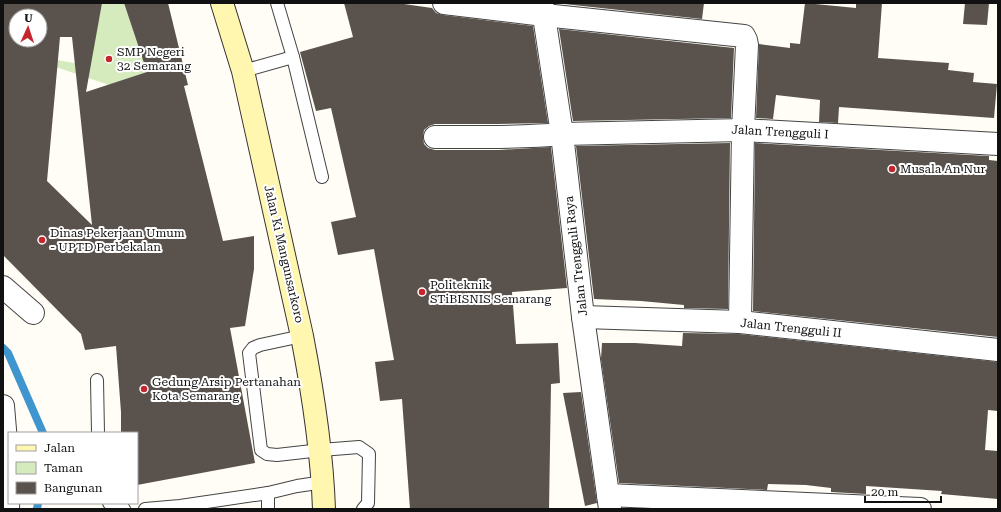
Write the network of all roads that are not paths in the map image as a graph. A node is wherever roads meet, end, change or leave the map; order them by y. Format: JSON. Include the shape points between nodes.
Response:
{"nodes":[{"id":1,"x":222,"y":3,"type":"edge"},
{"id":2,"x":277,"y":3,"type":"edge"},
{"id":3,"x":444,"y":3,"type":"edge"},
{"id":4,"x":543,"y":9,"type":"edge"},
{"id":5,"x":294,"y":57,"type":"junction"},
{"id":6,"x":243,"y":71,"type":"junction"},
{"id":7,"x":743,"y":130,"type":"junction"},
{"id":8,"x":562,"y":134,"type":"junction"},
{"id":9,"x":435,"y":137,"type":"dead end"},
{"id":10,"x":998,"y":144,"type":"edge"},
{"id":11,"x":322,"y":177,"type":"dead end"},
{"id":12,"x":3,"y":287,"type":"edge"},
{"id":13,"x":33,"y":313,"type":"dead end"},
{"id":14,"x":583,"y":317,"type":"junction"},
{"id":15,"x":740,"y":322,"type":"junction"},
{"id":16,"x":302,"y":336,"type":"junction"},
{"id":17,"x":998,"y":350,"type":"edge"},
{"id":18,"x":97,"y":380,"type":"dead end"},
{"id":19,"x":3,"y":406,"type":"edge"},
{"id":20,"x":98,"y":432,"type":"edge"},
{"id":21,"x":321,"y":450,"type":"junction"},
{"id":22,"x":8,"y":465,"type":"edge"},
{"id":23,"x":324,"y":482,"type":"junction"},
{"id":24,"x":268,"y":493,"type":"junction"},
{"id":25,"x":609,"y":502,"type":"edge"},
{"id":26,"x":110,"y":504,"type":"edge"},
{"id":27,"x":124,"y":509,"type":"edge"},
{"id":28,"x":145,"y":509,"type":"edge"},
{"id":29,"x":268,"y":509,"type":"edge"},
{"id":30,"x":324,"y":509,"type":"edge"},
{"id":31,"x":363,"y":509,"type":"edge"},
{"id":32,"x":920,"y":509,"type":"edge"}],
"edges":[{"from":1,"to":6,"type":"main road","name":"Jalan Ki Mangunsarkoro"},
{"from":2,"to":5,"type":"lane"},
{"from":3,"to":4,"type":"street"},
{"from":4,"to":7,"type":"street","via":[[744,36],[747,45]]},
{"from":4,"to":8,"type":"street","name":"Jalan Trengguli Raya"},
{"from":5,"to":6,"type":"lane"},
{"from":5,"to":11,"type":"lane"},
{"from":6,"to":16,"type":"main road","name":"Jalan Ki Mangunsarkoro"},
{"from":7,"to":8,"type":"street","name":"Jalan Trengguli I"},
{"from":7,"to":10,"type":"street","name":"Jalan Trengguli I"},
{"from":7,"to":15,"type":"street"},
{"from":8,"to":9,"type":"street","name":"Jalan Trengguli I"},
{"from":8,"to":14,"type":"street","name":"Jalan Trengguli Raya"},
{"from":12,"to":13,"type":"street"},
{"from":14,"to":15,"type":"street","name":"Jalan Trengguli II"},
{"from":14,"to":25,"type":"street","name":"Jalan Trengguli Raya"},
{"from":15,"to":17,"type":"street","name":"Jalan Trengguli II"},
{"from":16,"to":21,"type":"main road","name":"Jalan Ki Mangunsarkoro"},
{"from":16,"to":21,"type":"lane","via":[[260,345],[249,353],[261,450],[267,454],[277,455]]},
{"from":18,"to":20,"type":"lane"},
{"from":19,"to":22,"type":"street"},
{"from":21,"to":23,"type":"main road","name":"Jalan Ki Mangunsarkoro"},
{"from":21,"to":31,"type":"lane","via":[[359,447],[369,454],[368,503]]},
{"from":23,"to":24,"type":"lane"},
{"from":23,"to":30,"type":"main road","name":"Jalan Ki Mangunsarkoro"},
{"from":24,"to":28,"type":"lane"},
{"from":24,"to":29,"type":"lane"},
{"from":25,"to":32,"type":"street"},
{"from":26,"to":27,"type":"lane"}]}
